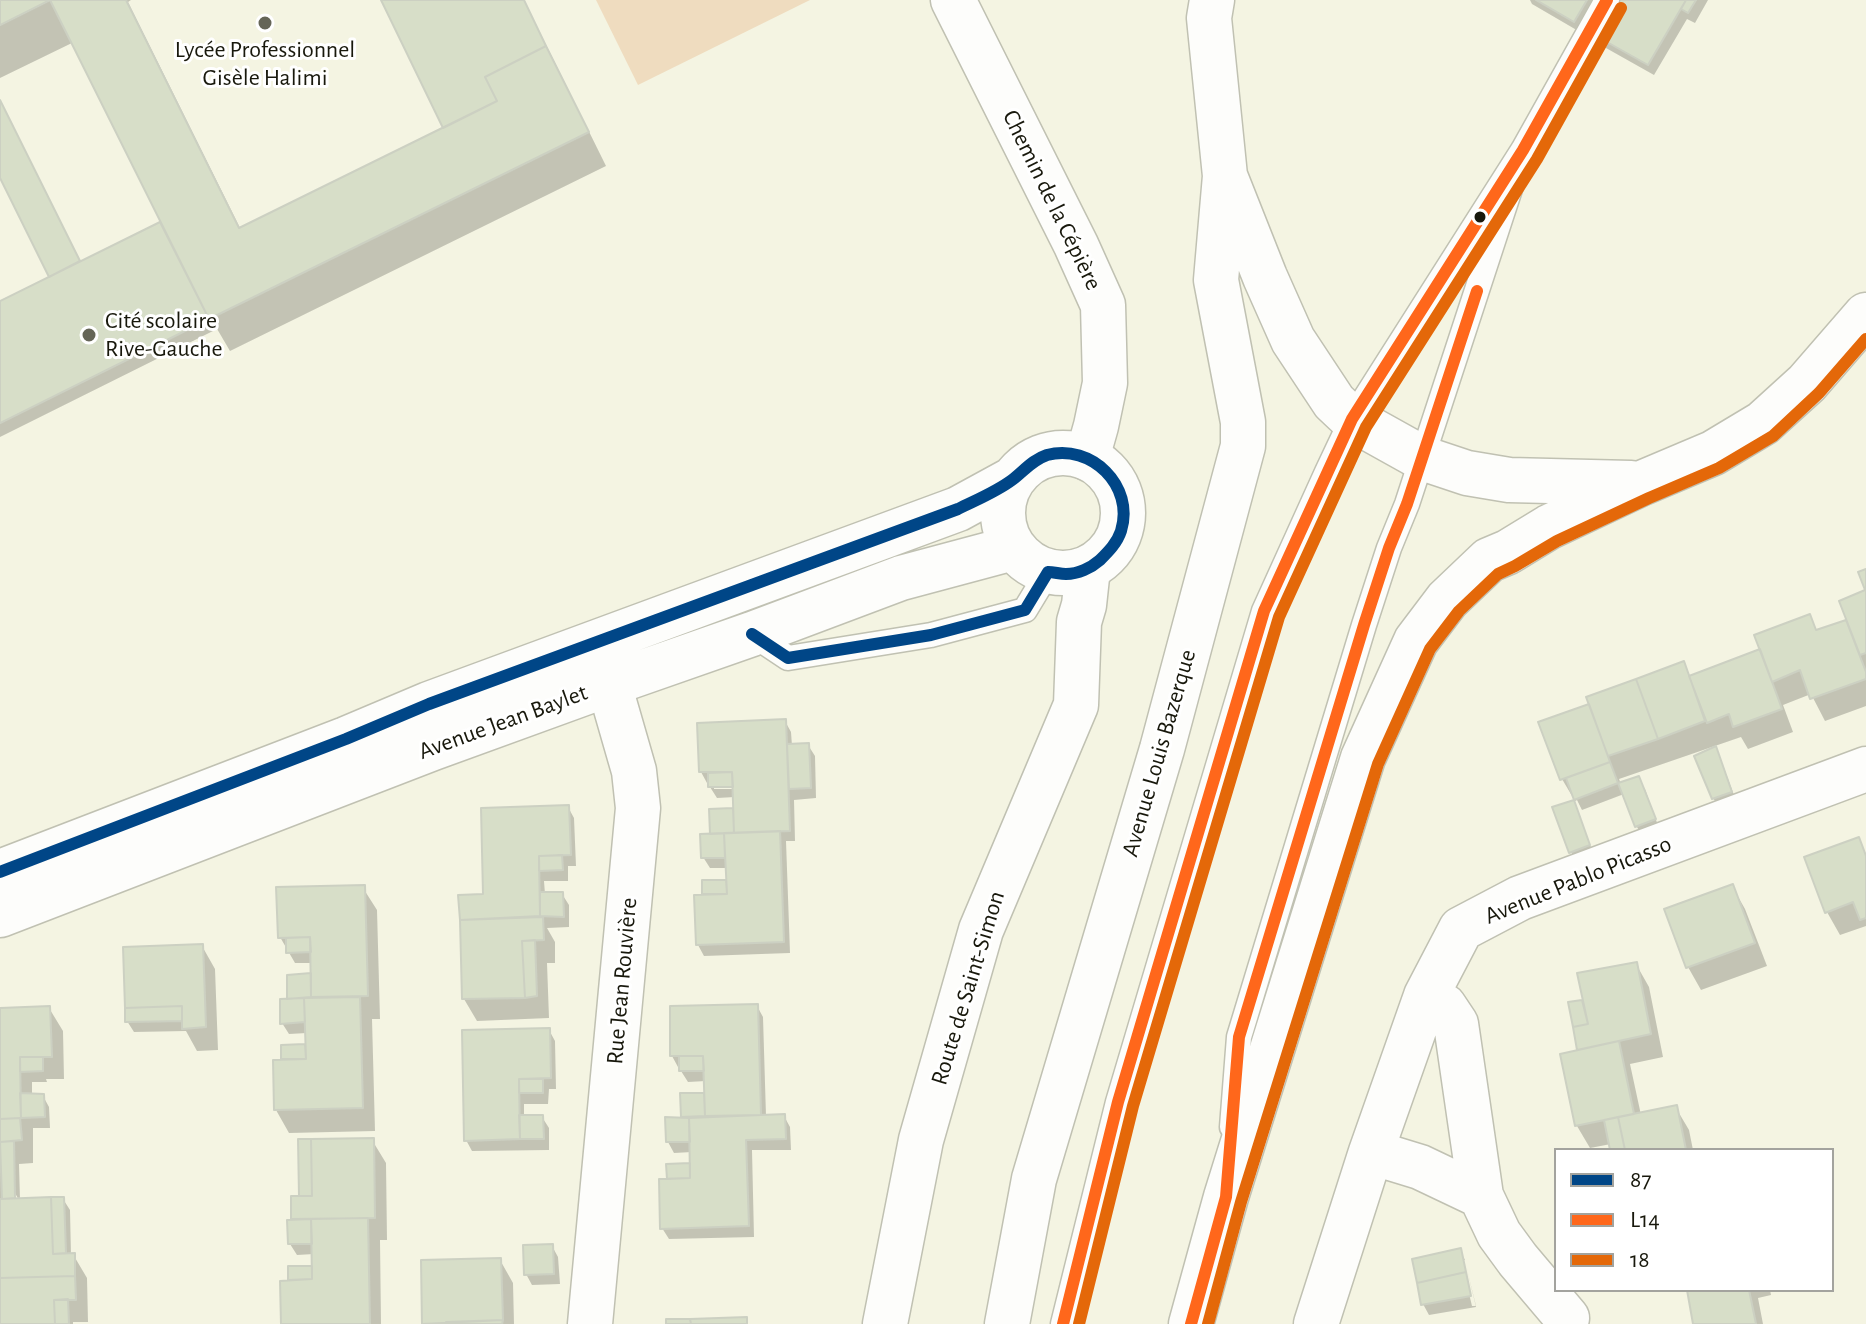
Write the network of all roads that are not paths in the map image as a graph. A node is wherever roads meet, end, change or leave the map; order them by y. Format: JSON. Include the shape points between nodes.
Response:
{"nodes":[{"id":1,"x":953,"y":0,"type":"edge"},
{"id":2,"x":1212,"y":0,"type":"edge"},
{"id":3,"x":1607,"y":0,"type":"edge"},
{"id":4,"x":1523,"y":150,"type":"junction"},
{"id":5,"x":1225,"y":176,"type":"junction"},
{"id":6,"x":1865,"y":317,"type":"edge"},
{"id":7,"x":1352,"y":419,"type":"junction"},
{"id":8,"x":1087,"y":458,"type":"junction"},
{"id":9,"x":1422,"y":458,"type":"junction"},
{"id":10,"x":1013,"y":479,"type":"junction"},
{"id":11,"x":1642,"y":483,"type":"junction"},
{"id":12,"x":1050,"y":562,"type":"junction"},
{"id":13,"x":752,"y":634,"type":"junction"},
{"id":14,"x":597,"y":642,"type":"junction"},
{"id":15,"x":609,"y":684,"type":"junction"},
{"id":16,"x":1866,"y":769,"type":"edge"},
{"id":17,"x":0,"y":872,"type":"edge"},
{"id":18,"x":0,"y":915,"type":"edge"},
{"id":19,"x":1426,"y":996,"type":"junction"},
{"id":20,"x":1371,"y":1152,"type":"junction"},
{"id":21,"x":1481,"y":1196,"type":"junction"},
{"id":22,"x":1226,"y":1197,"type":"junction"},
{"id":23,"x":1567,"y":1318,"type":"dead end"},
{"id":24,"x":590,"y":1324,"type":"edge"},
{"id":25,"x":885,"y":1324,"type":"edge"},
{"id":26,"x":1007,"y":1324,"type":"edge"},
{"id":27,"x":1063,"y":1324,"type":"edge"},
{"id":28,"x":1191,"y":1324,"type":"edge"},
{"id":29,"x":1316,"y":1324,"type":"edge"}],
"edges":[{"from":1,"to":8,"type":"street","name":"Chemin de la Cépière","via":[[1103,305],[1105,383]]},
{"from":2,"to":5,"type":"street","via":[[1209,18]]},
{"from":3,"to":4,"type":"lane"},
{"from":4,"to":7,"type":"lane"},
{"from":4,"to":9,"type":"lane"},
{"from":5,"to":7,"type":"street","via":[[1293,340],[1334,402]]},
{"from":5,"to":26,"type":"street","name":"Avenue Louis Bazerque","via":[[1216,280],[1243,446],[1162,749],[1034,1179]]},
{"from":6,"to":11,"type":"street","via":[[1763,423],[1713,453]]},
{"from":7,"to":9,"type":"street"},
{"from":7,"to":27,"type":"lane","via":[[1264,611],[1118,1102]]},
{"from":8,"to":10,"type":"street","via":[[1047,455]]},
{"from":8,"to":12,"type":"street","via":[[1117,484],[1124,523],[1105,557]]},
{"from":9,"to":11,"type":"street","via":[[1495,479]]},
{"from":9,"to":22,"type":"lane","via":[[1364,625],[1239,1037]]},
{"from":10,"to":12,"type":"street","via":[[1005,496],[1005,531]]},
{"from":10,"to":14,"type":"street","name":"Avenue Jean Baylet","via":[[944,515]]},
{"from":11,"to":22,"type":"street","via":[[1489,560],[1447,600],[1416,641],[1363,758]]},
{"from":12,"to":13,"type":"street","name":"Avenue Jean Baylet","via":[[901,578]]},
{"from":12,"to":13,"type":"lane","via":[[1025,610],[931,635],[788,658]]},
{"from":12,"to":25,"type":"street","name":"Route de Saint-Simon","via":[[1084,605],[1076,646],[1076,705],[981,930],[921,1140]]},
{"from":13,"to":15,"type":"street","name":"Avenue Jean Baylet"},
{"from":14,"to":15,"type":"street","name":"Rue Jean Rouvière"},
{"from":14,"to":17,"type":"street","name":"Avenue Jean Baylet"},
{"from":15,"to":18,"type":"street","name":"Avenue Jean Baylet"},
{"from":15,"to":24,"type":"street","name":"Rue Jean Rouvière","via":[[634,771],[638,808]]},
{"from":16,"to":19,"type":"street","name":"Avenue Pablo Picasso","via":[[1520,898],[1461,929]]},
{"from":19,"to":20,"type":"street","name":"Avenue Pablo Picasso"},
{"from":19,"to":21,"type":"street","via":[[1444,1006],[1456,1024]]},
{"from":20,"to":21,"type":"street","via":[[1420,1167]]},
{"from":20,"to":29,"type":"street","name":"Avenue Pablo Picasso"},
{"from":21,"to":23,"type":"street","via":[[1499,1234]]},
{"from":22,"to":28,"type":"street"}]}
